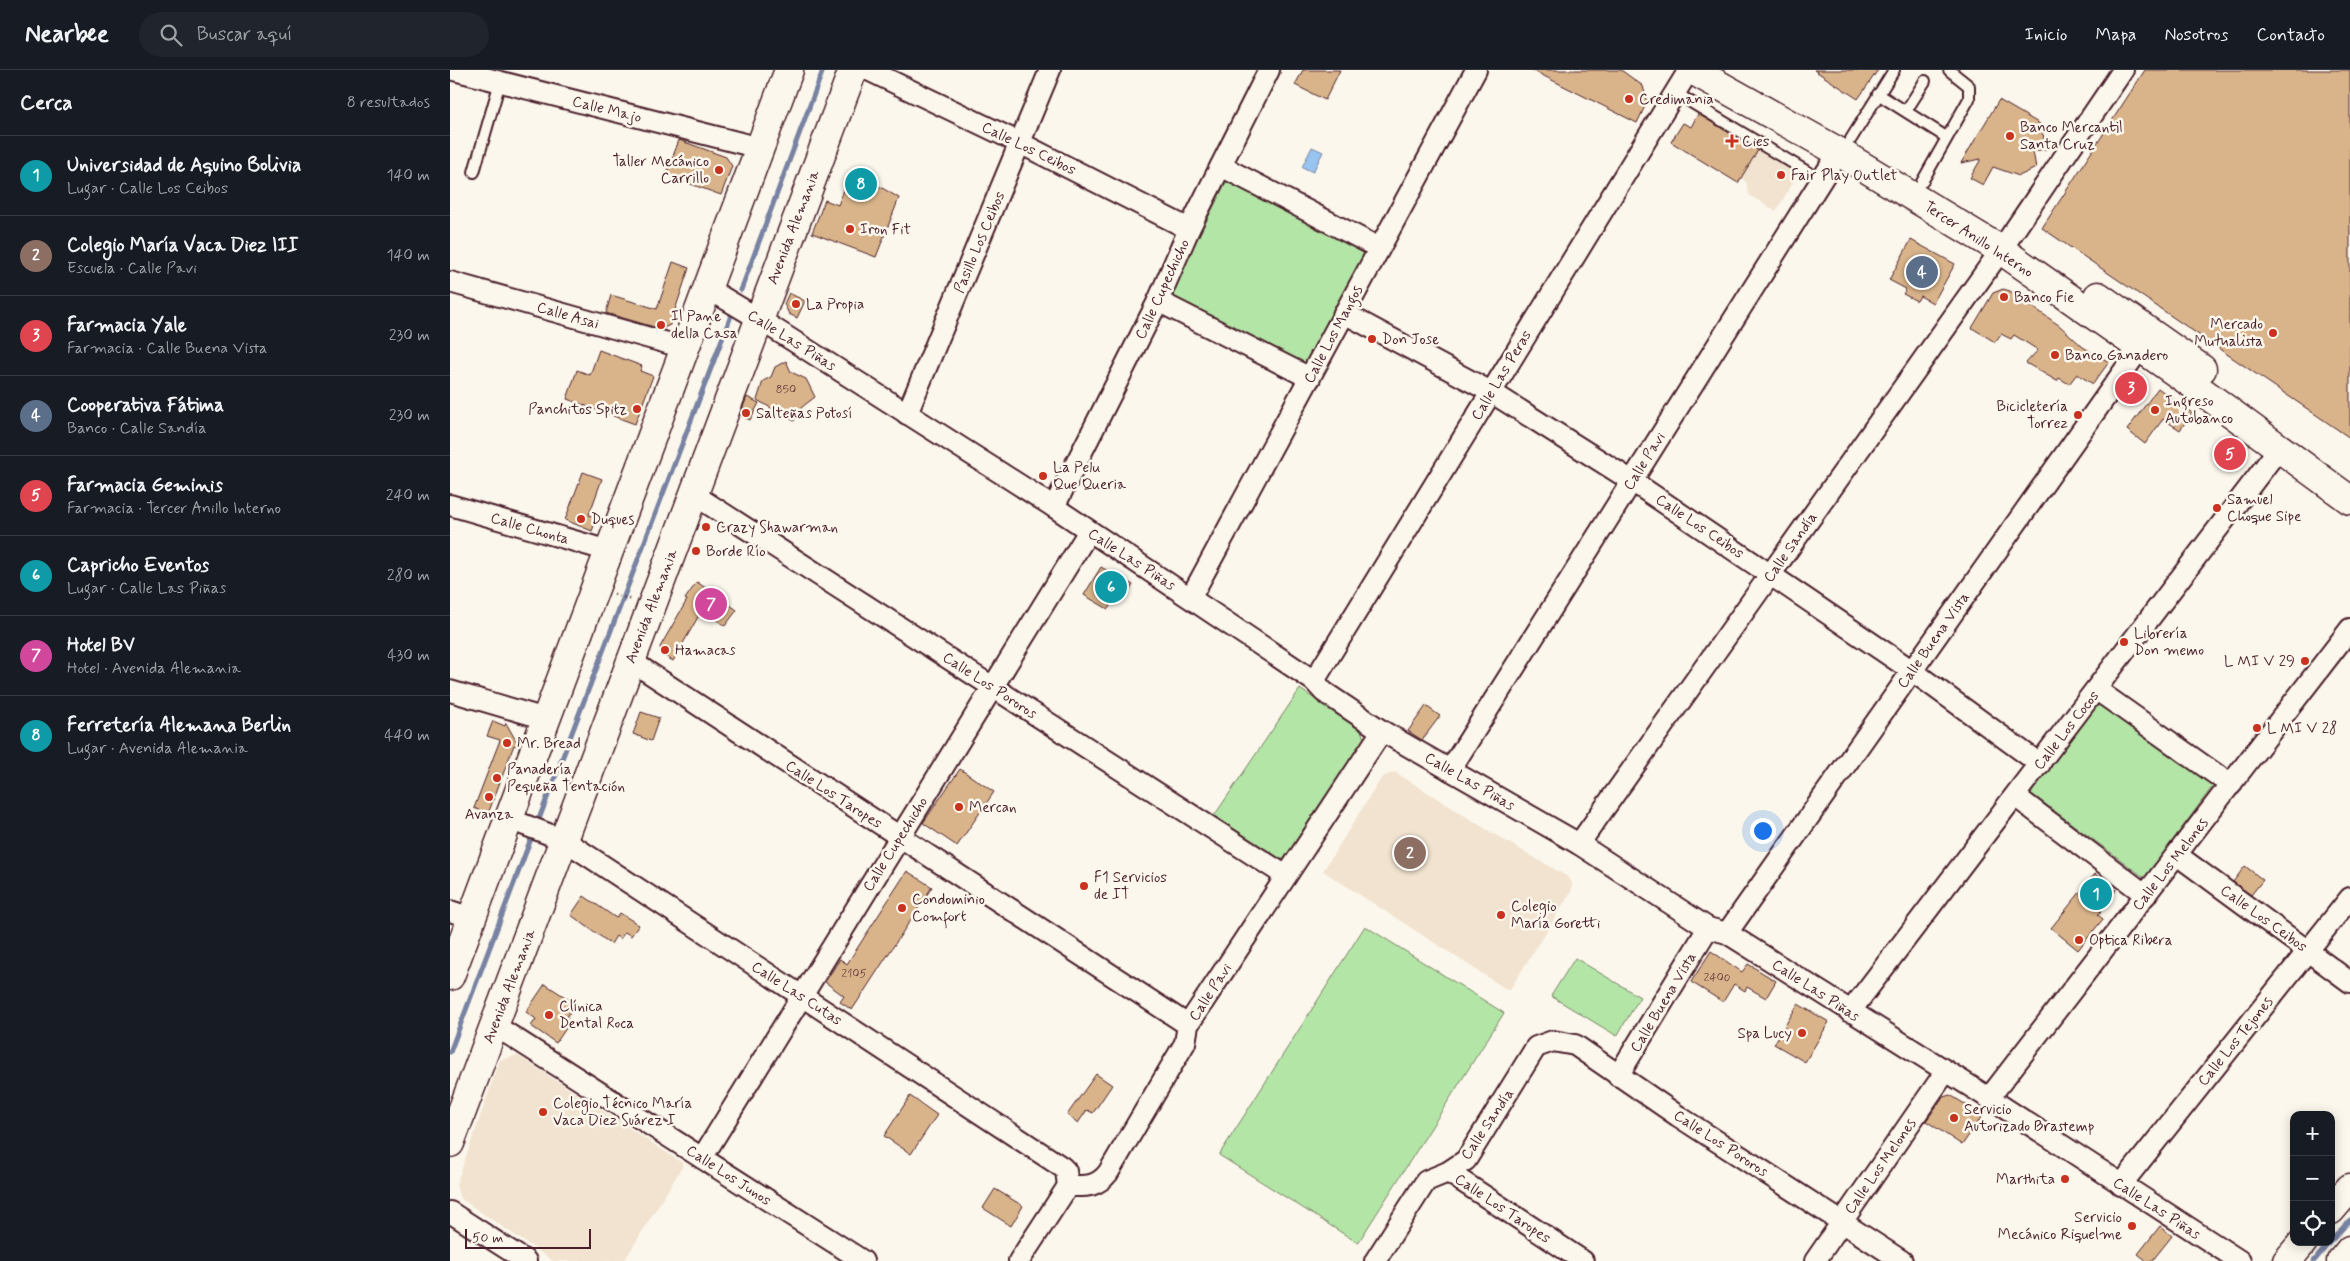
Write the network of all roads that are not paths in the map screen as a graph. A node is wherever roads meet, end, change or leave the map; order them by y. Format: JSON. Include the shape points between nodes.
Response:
{"nodes":[{"id":1,"x":454,"y":70,"type":"edge"},
{"id":2,"x":789,"y":70,"type":"edge"},
{"id":3,"x":852,"y":70,"type":"edge"},
{"id":4,"x":868,"y":70,"type":"edge"},
{"id":5,"x":1050,"y":70,"type":"edge"},
{"id":6,"x":1269,"y":70,"type":"edge"},
{"id":7,"x":1476,"y":70,"type":"edge"},
{"id":8,"x":1690,"y":70,"type":"edge"},
{"id":9,"x":1727,"y":70,"type":"edge"},
{"id":10,"x":1894,"y":70,"type":"edge"},
{"id":11,"x":1949,"y":70,"type":"edge"},
{"id":12,"x":2123,"y":70,"type":"edge"},
{"id":13,"x":1924,"y":81,"type":"dead end"},
{"id":14,"x":500,"y":82,"type":"junction"},
{"id":15,"x":1674,"y":92,"type":"junction"},
{"id":16,"x":1878,"y":94,"type":"junction"},
{"id":17,"x":1906,"y":111,"type":"junction"},
{"id":18,"x":1946,"y":137,"type":"junction"},
{"id":19,"x":1020,"y":143,"type":"junction"},
{"id":20,"x":1845,"y":145,"type":"junction"},
{"id":21,"x":760,"y":148,"type":"junction"},
{"id":22,"x":1221,"y":166,"type":"junction"},
{"id":23,"x":474,"y":172,"type":"dead end"},
{"id":24,"x":1821,"y":180,"type":"junction"},
{"id":25,"x":1922,"y":182,"type":"junction"},
{"id":26,"x":1189,"y":229,"type":"junction"},
{"id":27,"x":2005,"y":243,"type":"junction"},
{"id":28,"x":1379,"y":248,"type":"junction"},
{"id":29,"x":450,"y":282,"type":"edge"},
{"id":30,"x":708,"y":288,"type":"junction"},
{"id":31,"x":1158,"y":301,"type":"junction"},
{"id":32,"x":1344,"y":313,"type":"junction"},
{"id":33,"x":759,"y":319,"type":"junction"},
{"id":34,"x":685,"y":348,"type":"junction"},
{"id":35,"x":2140,"y":348,"type":"junction"},
{"id":36,"x":1310,"y":378,"type":"junction"},
{"id":37,"x":1491,"y":392,"type":"junction"},
{"id":38,"x":907,"y":414,"type":"junction"},
{"id":39,"x":2280,"y":447,"type":"junction"},
{"id":40,"x":2350,"y":479,"type":"edge"},
{"id":41,"x":1632,"y":481,"type":"junction"},
{"id":42,"x":693,"y":494,"type":"junction"},
{"id":43,"x":2350,"y":500,"type":"edge"},
{"id":44,"x":450,"y":505,"type":"edge"},
{"id":45,"x":1054,"y":507,"type":"junction"},
{"id":46,"x":1089,"y":531,"type":"junction"},
{"id":47,"x":609,"y":551,"type":"junction"},
{"id":48,"x":1771,"y":574,"type":"junction"},
{"id":49,"x":1191,"y":597,"type":"junction"},
{"id":50,"x":2350,"y":629,"type":"edge"},
{"id":51,"x":631,"y":661,"type":"junction"},
{"id":52,"x":1911,"y":670,"type":"junction"},
{"id":53,"x":1314,"y":681,"type":"junction"},
{"id":54,"x":993,"y":687,"type":"junction"},
{"id":55,"x":2097,"y":690,"type":"junction"},
{"id":56,"x":450,"y":692,"type":"edge"},
{"id":57,"x":546,"y":719,"type":"junction"},
{"id":58,"x":1382,"y":731,"type":"junction"},
{"id":59,"x":2040,"y":764,"type":"junction"},
{"id":60,"x":1450,"y":770,"type":"junction"},
{"id":61,"x":2231,"y":785,"type":"junction"},
{"id":62,"x":2016,"y":796,"type":"junction"},
{"id":63,"x":509,"y":819,"type":"junction"},
{"id":64,"x":900,"y":837,"type":"junction"},
{"id":65,"x":564,"y":840,"type":"junction"},
{"id":66,"x":1579,"y":844,"type":"junction"},
{"id":67,"x":2177,"y":855,"type":"junction"},
{"id":68,"x":1286,"y":876,"type":"junction"},
{"id":69,"x":2146,"y":895,"type":"junction"},
{"id":70,"x":2350,"y":898,"type":"edge"},
{"id":71,"x":461,"y":915,"type":"edge"},
{"id":72,"x":1708,"y":928,"type":"junction"},
{"id":73,"x":1727,"y":933,"type":"junction"},
{"id":74,"x":2308,"y":950,"type":"junction"},
{"id":75,"x":450,"y":976,"type":"edge"},
{"id":76,"x":2350,"y":982,"type":"edge"},
{"id":77,"x":802,"y":996,"type":"junction"},
{"id":78,"x":1850,"y":1012,"type":"junction"},
{"id":79,"x":494,"y":1025,"type":"junction"},
{"id":80,"x":1188,"y":1025,"type":"junction"},
{"id":81,"x":1536,"y":1047,"type":"joint"},
{"id":82,"x":1946,"y":1071,"type":"junction"},
{"id":83,"x":1618,"y":1076,"type":"junction"},
{"id":84,"x":1989,"y":1098,"type":"junction"},
{"id":85,"x":450,"y":1143,"type":"edge"},
{"id":86,"x":702,"y":1158,"type":"junction"},
{"id":87,"x":1448,"y":1172,"type":"junction"},
{"id":88,"x":2121,"y":1185,"type":"junction"},
{"id":89,"x":1068,"y":1186,"type":"junction"},
{"id":90,"x":2350,"y":1188,"type":"edge"},
{"id":91,"x":2335,"y":1205,"type":"edge"},
{"id":92,"x":450,"y":1212,"type":"edge"},
{"id":93,"x":1842,"y":1221,"type":"junction"},
{"id":94,"x":2300,"y":1246,"type":"edge"},
{"id":95,"x":2350,"y":1250,"type":"edge"},
{"id":96,"x":526,"y":1261,"type":"edge"},
{"id":97,"x":863,"y":1261,"type":"edge"},
{"id":98,"x":1019,"y":1261,"type":"edge"},
{"id":99,"x":1375,"y":1261,"type":"edge"},
{"id":100,"x":1583,"y":1261,"type":"edge"},
{"id":101,"x":1815,"y":1261,"type":"edge"},
{"id":102,"x":1902,"y":1261,"type":"edge"},
{"id":103,"x":2240,"y":1261,"type":"edge"},
{"id":104,"x":2287,"y":1261,"type":"edge"},
{"id":105,"x":2340,"y":1261,"type":"edge"}],
"edges":[{"from":1,"to":14,"type":"street","name":"Calle Majo"},
{"from":2,"to":21,"type":"main road"},
{"from":3,"to":33,"type":"main road","name":"Avenida Alemania"},
{"from":4,"to":19,"type":"street","name":"Calle Los Ceibos"},
{"from":5,"to":19,"type":"street","name":"Pasillo Los Ceibos"},
{"from":6,"to":22,"type":"street","name":"Calle Cupechicho"},
{"from":7,"to":28,"type":"street","name":"Calle Los Mangos"},
{"from":8,"to":15,"type":"street","name":"Calle Las Peras"},
{"from":8,"to":20,"type":"main road","name":"Tercer Anillo Interno"},
{"from":9,"to":20,"type":"main road","name":"Tercer Anillo Interno"},
{"from":10,"to":16,"type":"lane"},
{"from":11,"to":18,"type":"lane","via":[[1968,86],[1970,94]]},
{"from":12,"to":27,"type":"street","name":"Calle Sandía"},
{"from":13,"to":17,"type":"lane"},
{"from":14,"to":21,"type":"street","name":"Calle Majo"},
{"from":14,"to":23,"type":"lane"},
{"from":15,"to":24,"type":"lane"},
{"from":15,"to":37,"type":"street","name":"Calle Las Peras"},
{"from":16,"to":17,"type":"lane"},
{"from":16,"to":20,"type":"lane"},
{"from":17,"to":18,"type":"lane"},
{"from":18,"to":25,"type":"lane"},
{"from":19,"to":26,"type":"street","name":"Calle Los Ceibos"},
{"from":19,"to":38,"type":"street","name":"Pasillo Los Ceibos"},
{"from":20,"to":24,"type":"street","name":"Calle Pavi"},
{"from":20,"to":25,"type":"main road","name":"Tercer Anillo Interno"},
{"from":20,"to":27,"type":"main road","name":"Tercer Anillo Interno"},
{"from":21,"to":30,"type":"main road"},
{"from":22,"to":26,"type":"street","name":"Calle Cupechicho"},
{"from":22,"to":28,"type":"street"},
{"from":24,"to":41,"type":"street","name":"Calle Pavi"},
{"from":25,"to":27,"type":"main road","name":"Tercer Anillo Interno"},
{"from":26,"to":31,"type":"street","name":"Calle Cupechicho"},
{"from":27,"to":35,"type":"main road","name":"Tercer Anillo Interno"},
{"from":27,"to":40,"type":"main road","name":"Tercer Anillo Interno","via":[[2159,337]]},
{"from":27,"to":48,"type":"street","name":"Calle Sandía"},
{"from":28,"to":32,"type":"street","name":"Calle Los Mangos"},
{"from":29,"to":34,"type":"street","name":"Calle Asai"},
{"from":30,"to":33,"type":"street","name":"Calle Las Piñas"},
{"from":30,"to":34,"type":"main road"},
{"from":31,"to":36,"type":"street"},
{"from":31,"to":45,"type":"street","name":"Calle Cupechicho"},
{"from":32,"to":36,"type":"street","name":"Calle Los Mangos"},
{"from":32,"to":37,"type":"street","name":"Calle Los Ceibos"},
{"from":33,"to":38,"type":"street","name":"Calle Las Piñas"},
{"from":33,"to":42,"type":"main road","name":"Avenida Alemania"},
{"from":34,"to":47,"type":"main road"},
{"from":35,"to":39,"type":"main road","name":"Tercer Anillo Interno"},
{"from":35,"to":52,"type":"street","name":"Calle Buena Vista"},
{"from":36,"to":49,"type":"street","name":"Calle Los Mangos"},
{"from":37,"to":41,"type":"street","name":"Calle Los Ceibos"},
{"from":37,"to":53,"type":"street","name":"Calle Las Peras"},
{"from":38,"to":45,"type":"street","name":"Calle Las Piñas"},
{"from":39,"to":43,"type":"main road","name":"Tercer Anillo Interno"},
{"from":39,"to":55,"type":"street","name":"Calle Los Cocos"},
{"from":41,"to":48,"type":"street","name":"Calle Los Ceibos"},
{"from":41,"to":60,"type":"street","name":"Calle Pavi"},
{"from":42,"to":51,"type":"main road","name":"Avenida Alemania"},
{"from":42,"to":54,"type":"street","name":"Calle Los Pororos"},
{"from":44,"to":47,"type":"street","name":"Calle Chonta"},
{"from":45,"to":46,"type":"street","name":"Calle Las Piñas"},
{"from":46,"to":49,"type":"street","name":"Calle Las Piñas"},
{"from":46,"to":54,"type":"street","name":"Calle Cupechicho"},
{"from":47,"to":57,"type":"main road"},
{"from":48,"to":52,"type":"street","name":"Calle Los Ceibos"},
{"from":48,"to":66,"type":"street","name":"Calle Sandía"},
{"from":49,"to":53,"type":"street","name":"Calle Las Piñas"},
{"from":50,"to":61,"type":"street","name":"Calle Los Melones"},
{"from":51,"to":64,"type":"street","name":"Calle Los Taropes"},
{"from":51,"to":65,"type":"main road","name":"Avenida Alemania"},
{"from":52,"to":59,"type":"street","name":"Calle Los Ceibos"},
{"from":52,"to":73,"type":"street","name":"Calle Buena Vista"},
{"from":53,"to":58,"type":"street","name":"Calle Las Piñas","via":[[1324,692]]},
{"from":54,"to":64,"type":"street","name":"Calle Cupechicho"},
{"from":54,"to":68,"type":"street","name":"Calle Los Pororos"},
{"from":55,"to":59,"type":"street","name":"Calle Los Cocos"},
{"from":55,"to":61,"type":"street"},
{"from":56,"to":57,"type":"street"},
{"from":57,"to":63,"type":"main road"},
{"from":58,"to":60,"type":"street","name":"Calle Las Piñas"},
{"from":58,"to":68,"type":"street","name":"Calle Pavi"},
{"from":59,"to":62,"type":"street","name":"Calle Los Cocos"},
{"from":60,"to":66,"type":"street","name":"Calle Las Piñas"},
{"from":61,"to":67,"type":"street","name":"Calle Los Melones"},
{"from":62,"to":69,"type":"street"},
{"from":62,"to":78,"type":"street","name":"Calle Los Cocos"},
{"from":63,"to":65,"type":"street","name":"Calle Las Cutas"},
{"from":63,"to":71,"type":"main road"},
{"from":64,"to":77,"type":"street","name":"Calle Cupechicho"},
{"from":64,"to":80,"type":"street","name":"Calle Los Taropes"},
{"from":65,"to":77,"type":"street","name":"Calle Las Cutas"},
{"from":65,"to":79,"type":"main road","name":"Avenida Alemania"},
{"from":66,"to":72,"type":"street","name":"Calle Las Piñas"},
{"from":67,"to":69,"type":"street","name":"Calle Los Melones"},
{"from":67,"to":74,"type":"street","name":"Calle Los Ceibos"},
{"from":68,"to":80,"type":"street","name":"Calle Pavi"},
{"from":69,"to":84,"type":"street","name":"Calle Los Melones"},
{"from":70,"to":74,"type":"street","name":"Calle Los Tejones"},
{"from":71,"to":75,"type":"main road"},
{"from":72,"to":73,"type":"street","name":"Calle Las Piñas"},
{"from":72,"to":83,"type":"street","name":"Calle Buena Vista"},
{"from":73,"to":78,"type":"street","name":"Calle Las Piñas"},
{"from":74,"to":76,"type":"street","name":"Calle Los Ceibos"},
{"from":74,"to":88,"type":"street","name":"Calle Los Tejones"},
{"from":77,"to":86,"type":"street","name":"Calle Cupechicho"},
{"from":77,"to":89,"type":"street","name":"Calle Las Cutas","via":[[1062,1167],[1066,1171]]},
{"from":78,"to":82,"type":"street","name":"Calle Las Piñas"},
{"from":79,"to":85,"type":"main road","name":"Avenida Alemania"},
{"from":79,"to":86,"type":"street","name":"Calle Los Junos"},
{"from":80,"to":89,"type":"street","name":"Calle Pavi","via":[[1185,1043],[1108,1173],[1092,1186]]},
{"from":81,"to":83,"type":"street","name":"Calle Los Pororos","via":[[1553,1041],[1575,1045]]},
{"from":81,"to":87,"type":"street","name":"Calle Sandía","via":[[1466,1160]]},
{"from":82,"to":84,"type":"street","name":"Calle Las Piñas"},
{"from":82,"to":93,"type":"street","name":"Calle Los Melones"},
{"from":83,"to":93,"type":"street","name":"Calle Los Pororos"},
{"from":84,"to":88,"type":"street","name":"Calle Las Piñas"},
{"from":86,"to":97,"type":"street","name":"Calle Los Junos"},
{"from":87,"to":99,"type":"street","name":"Calle Sandía","via":[[1426,1181]]},
{"from":87,"to":100,"type":"street","name":"Calle Los Taropes"},
{"from":88,"to":103,"type":"street","name":"Calle Las Piñas"},
{"from":89,"to":98,"type":"street"},
{"from":90,"to":91,"type":"main road"},
{"from":92,"to":96,"type":"street"},
{"from":93,"to":101,"type":"street","name":"Calle Los Melones"},
{"from":93,"to":102,"type":"street","name":"Calle Los Pororos"},
{"from":94,"to":104,"type":"main road"},
{"from":95,"to":105,"type":"main road"}]}
